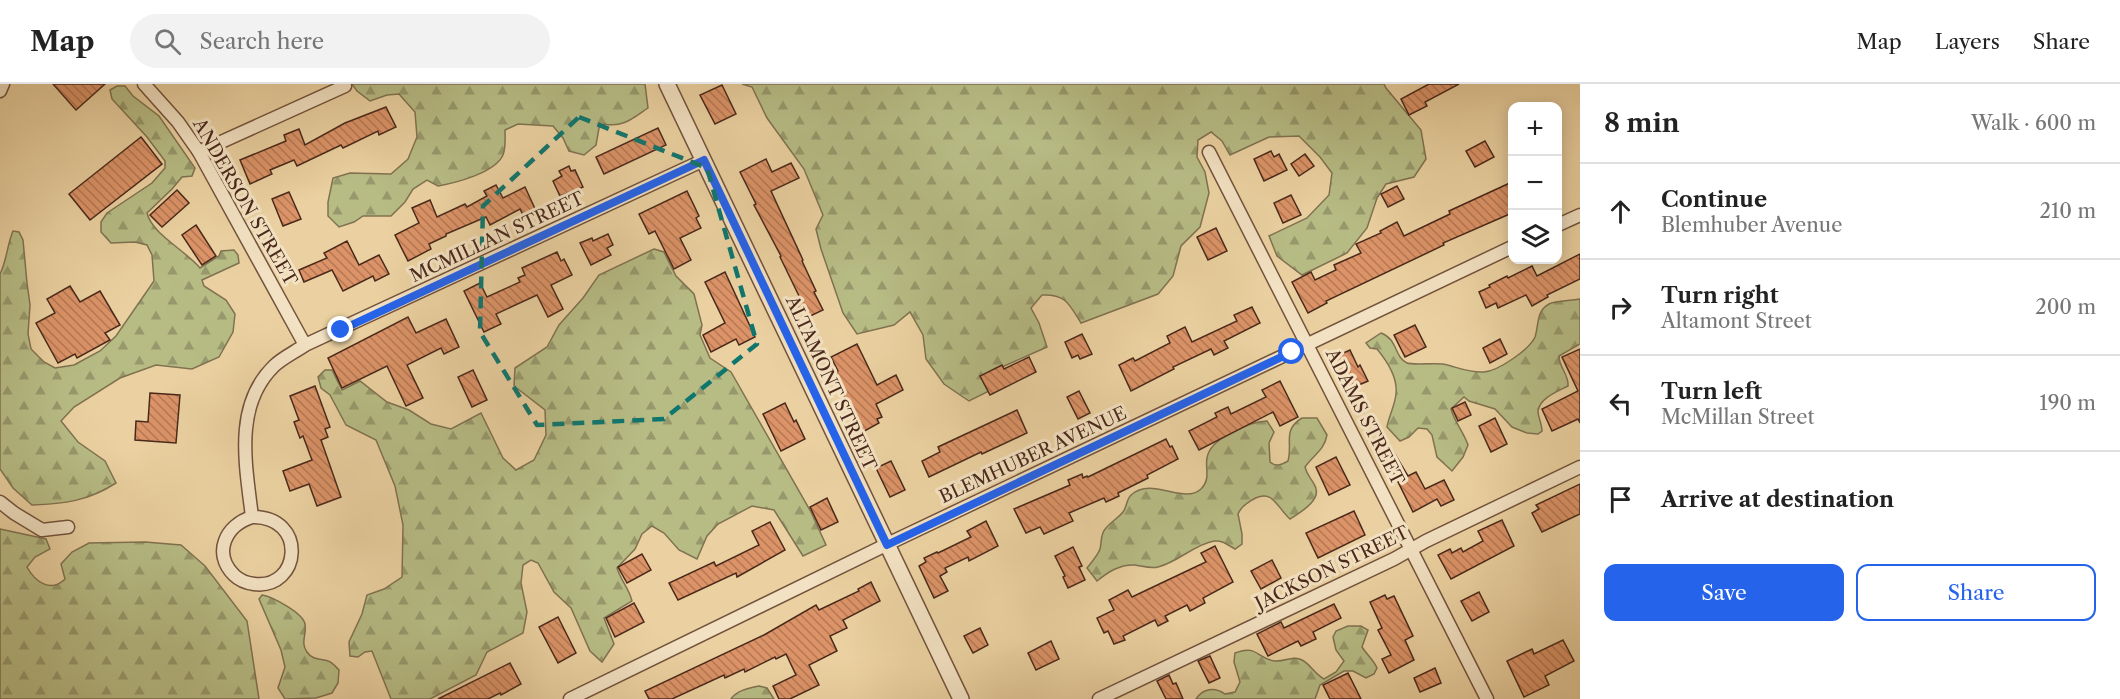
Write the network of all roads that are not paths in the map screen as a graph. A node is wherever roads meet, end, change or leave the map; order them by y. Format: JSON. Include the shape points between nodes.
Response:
{"nodes":[{"id":1,"x":3,"y":84,"type":"edge"},
{"id":2,"x":144,"y":84,"type":"edge"},
{"id":3,"x":667,"y":84,"type":"edge"},
{"id":4,"x":345,"y":86,"type":"dead end"},
{"id":5,"x":0,"y":91,"type":"edge"},
{"id":6,"x":199,"y":152,"type":"junction"},
{"id":7,"x":1209,"y":152,"type":"dead end"},
{"id":8,"x":704,"y":160,"type":"junction"},
{"id":9,"x":1580,"y":214,"type":"edge"},
{"id":10,"x":1562,"y":223,"type":"edge"},
{"id":11,"x":1508,"y":249,"type":"edge"},
{"id":12,"x":1308,"y":344,"type":"junction"},
{"id":13,"x":305,"y":345,"type":"junction"},
{"id":14,"x":1580,"y":467,"type":"edge"},
{"id":15,"x":0,"y":502,"type":"edge"},
{"id":16,"x":252,"y":517,"type":"junction"},
{"id":17,"x":68,"y":528,"type":"dead end"},
{"id":18,"x":887,"y":545,"type":"junction"},
{"id":19,"x":1412,"y":549,"type":"junction"},
{"id":20,"x":570,"y":699,"type":"edge"},
{"id":21,"x":961,"y":699,"type":"edge"},
{"id":22,"x":1099,"y":699,"type":"edge"},
{"id":23,"x":1487,"y":699,"type":"edge"}],
"edges":[{"from":1,"to":5,"type":"street"},
{"from":2,"to":6,"type":"street","name":"ANDERSON STREET"},
{"from":3,"to":8,"type":"street","name":"ALTAMONT STREET"},
{"from":4,"to":6,"type":"street"},
{"from":6,"to":13,"type":"street","name":"ANDERSON STREET"},
{"from":7,"to":12,"type":"street","name":"ADAMS STREET"},
{"from":8,"to":13,"type":"street","name":"MCMILLAN STREET"},
{"from":8,"to":18,"type":"street","name":"ALTAMONT STREET"},
{"from":9,"to":10,"type":"street"},
{"from":11,"to":12,"type":"street","name":"BLEMHUBER AVENUE"},
{"from":12,"to":18,"type":"street","name":"BLEMHUBER AVENUE"},
{"from":12,"to":19,"type":"street","name":"ADAMS STREET"},
{"from":13,"to":16,"type":"street","name":"MCMILLAN STREET","via":[[274,365],[255,392],[245,424]]},
{"from":14,"to":19,"type":"street","name":"JACKSON STREET"},
{"from":15,"to":17,"type":"street","via":[[42,530]]},
{"from":16,"to":16,"type":"street","via":[[241,520],[226,537],[224,560],[238,579],[260,585],[280,577],[287,568],[292,547],[289,536],[274,520]]},
{"from":18,"to":20,"type":"street","name":"BLEMHUBER AVENUE"},
{"from":18,"to":21,"type":"street","name":"ALTAMONT STREET"},
{"from":19,"to":22,"type":"street","name":"JACKSON STREET"},
{"from":19,"to":23,"type":"street","name":"ADAMS STREET"}]}
